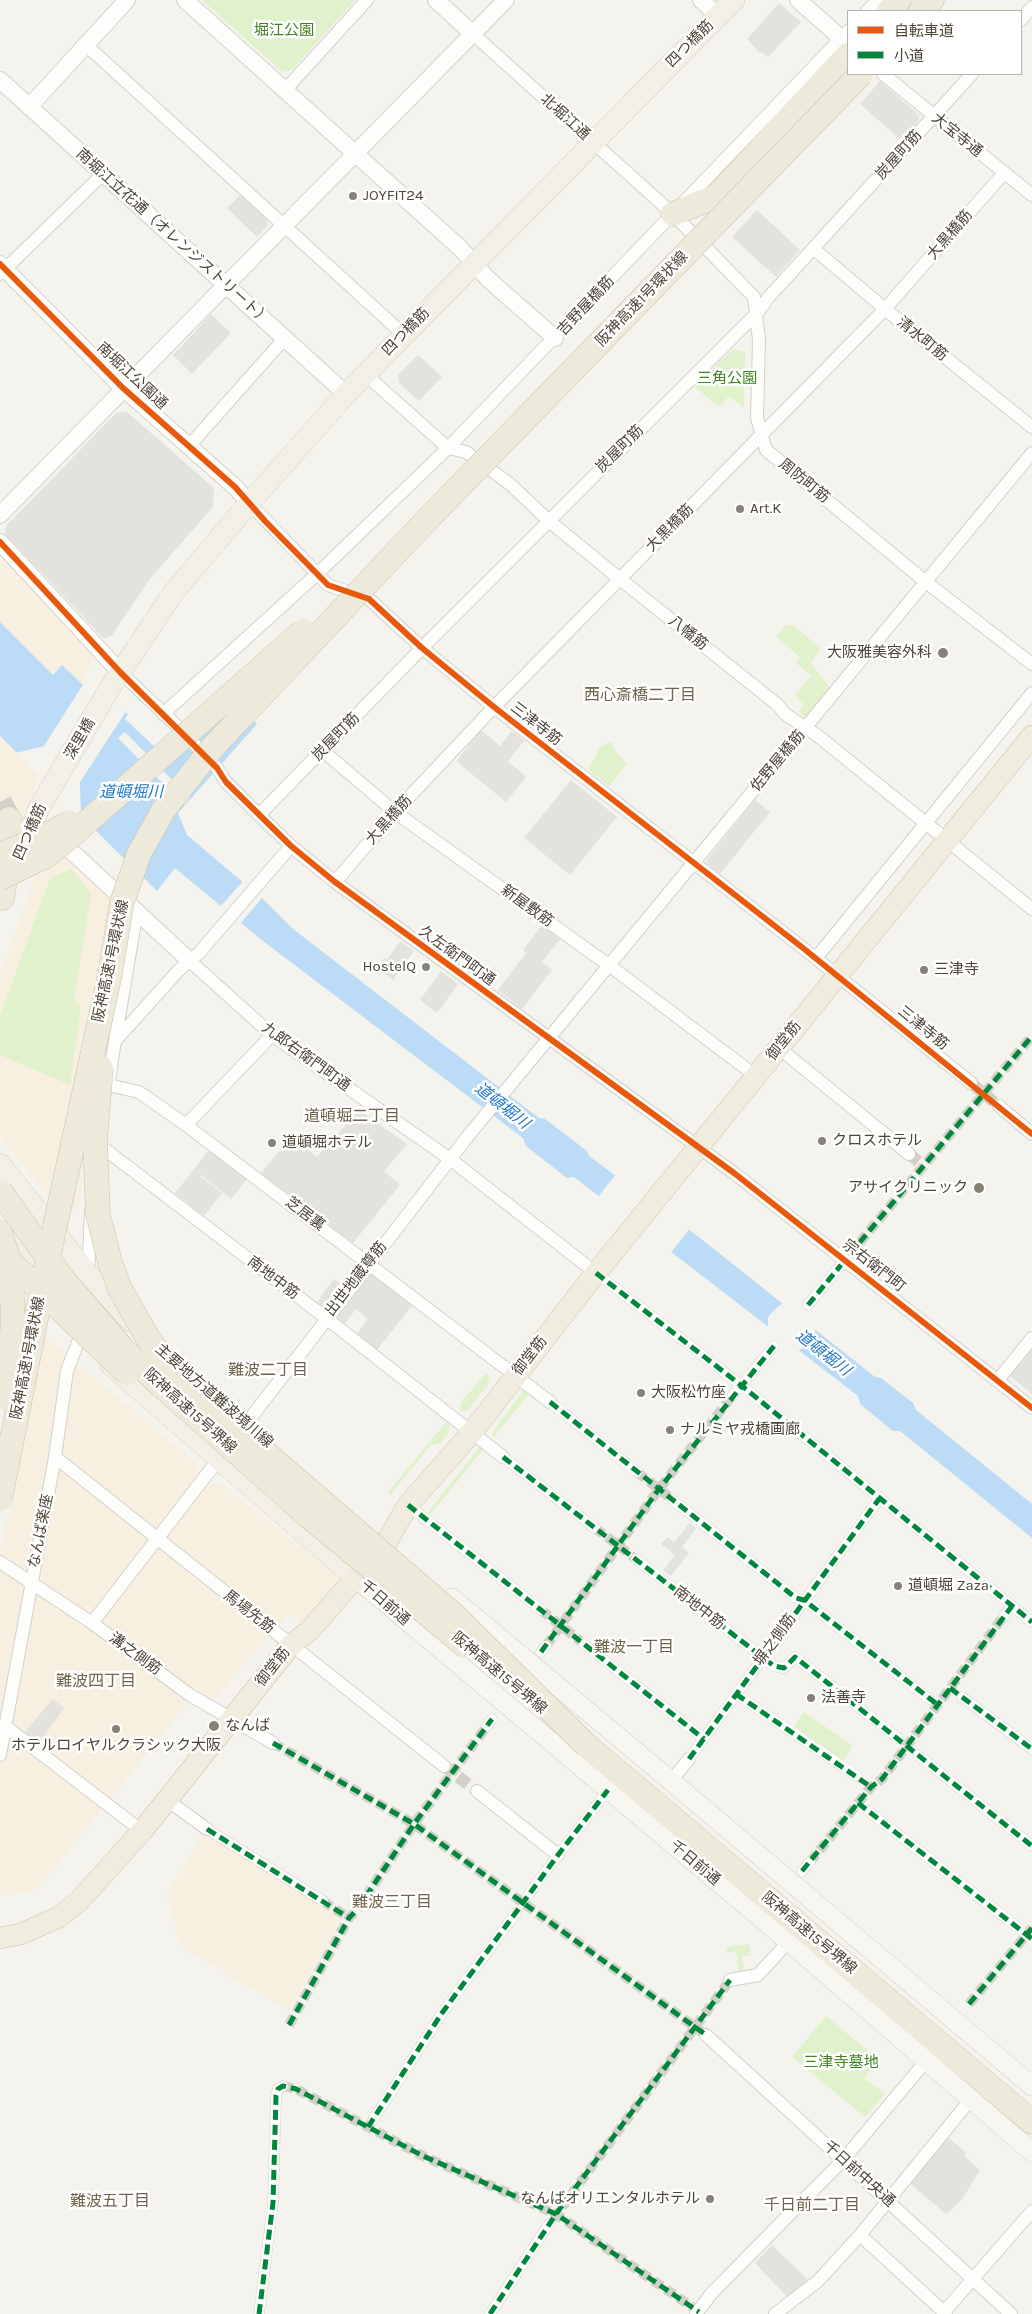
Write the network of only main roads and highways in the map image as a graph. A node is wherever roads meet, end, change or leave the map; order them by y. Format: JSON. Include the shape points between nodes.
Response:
{"nodes":[{"id":1,"x":734,"y":0,"type":"edge"},
{"id":2,"x":900,"y":0,"type":"edge"},
{"id":3,"x":932,"y":0,"type":"edge"},
{"id":4,"x":890,"y":10,"type":"edge"},
{"id":5,"x":922,"y":10,"type":"edge"},
{"id":6,"x":846,"y":42,"type":"edge"},
{"id":7,"x":860,"y":75,"type":"edge"},
{"id":8,"x":673,"y":214,"type":"road end"},
{"id":9,"x":424,"y":523,"type":"junction"},
{"id":10,"x":108,"y":691,"type":"joint"},
{"id":11,"x":1032,"y":736,"type":"edge"},
{"id":12,"x":164,"y":756,"type":"junction"},
{"id":13,"x":51,"y":788,"type":"joint"},
{"id":14,"x":9,"y":819,"type":"tunnel mouth"},
{"id":15,"x":0,"y":854,"type":"edge"},
{"id":16,"x":1,"y":894,"type":"edge"},
{"id":17,"x":110,"y":974,"type":"junction"},
{"id":18,"x":0,"y":1164,"type":"edge"},
{"id":19,"x":0,"y":1191,"type":"edge"},
{"id":20,"x":3,"y":1240,"type":"edge"},
{"id":21,"x":0,"y":1459,"type":"edge"},
{"id":22,"x":0,"y":1499,"type":"edge"},
{"id":23,"x":306,"y":1514,"type":"junction"},
{"id":24,"x":386,"y":1542,"type":"junction"},
{"id":25,"x":356,"y":1578,"type":"junction"},
{"id":26,"x":586,"y":1745,"type":"junction"},
{"id":27,"x":0,"y":1938,"type":"edge"},
{"id":28,"x":1032,"y":2086,"type":"edge"},
{"id":29,"x":1032,"y":2122,"type":"edge"},
{"id":30,"x":1032,"y":2152,"type":"edge"}],
"edges":[{"from":1,"to":10,"type":"main road","name":"四つ橋筋","via":[[346,394],[173,594]]},
{"from":2,"to":4,"type":"highway"},
{"from":3,"to":5,"type":"highway"},
{"from":6,"to":8,"type":"highway","via":[[717,196]]},
{"from":7,"to":9,"type":"highway","name":"阪神高速1号環状線","bridge":true},
{"from":9,"to":12,"type":"highway","name":"阪神高速1号環状線","bridge":true},
{"from":9,"to":17,"type":"highway","name":"阪神高速1号環状線","bridge":true,"via":[[213,747],[164,809],[139,854],[122,902]]},
{"from":10,"to":13,"type":"main road","name":"深里橋"},
{"from":11,"to":24,"type":"highway","name":"御堂筋","via":[[596,1273],[472,1432],[408,1505]]},
{"from":12,"to":15,"type":"highway","bridge":true,"via":[[124,781],[60,829]]},
{"from":12,"to":16,"type":"highway","name":"阪神高速1号環状線","bridge":true},
{"from":13,"to":16,"type":"main road","name":"四つ橋筋"},
{"from":14,"to":16,"type":"highway","via":[[9,855]]},
{"from":17,"to":22,"type":"highway","name":"阪神高速1号環状線","bridge":true},
{"from":17,"to":26,"type":"highway","bridge":true,"via":[[95,1140],[98,1215],[120,1289],[149,1340],[204,1400],[454,1615]]},
{"from":18,"to":24,"type":"main road","name":"主要地方道難波境川線","via":[[88,1274],[182,1372]]},
{"from":19,"to":23,"type":"highway","name":"阪神高速15号堺線","bridge":true,"via":[[62,1278],[123,1349],[191,1414]]},
{"from":20,"to":21,"type":"highway","bridge":true,"via":[[10,1263],[13,1323]]},
{"from":20,"to":23,"type":"highway","bridge":true,"via":[[98,1347],[162,1403]]},
{"from":20,"to":25,"type":"main road","via":[[28,1264],[80,1337]]},
{"from":23,"to":26,"type":"highway","name":"阪神高速15号堺線","bridge":true},
{"from":24,"to":25,"type":"highway","name":"御堂筋"},
{"from":24,"to":28,"type":"main road"},
{"from":25,"to":27,"type":"highway","name":"御堂筋","via":[[309,1631],[291,1644],[168,1800],[79,1901],[59,1917],[21,1934]]},
{"from":25,"to":30,"type":"main road","name":"千日前通"},
{"from":26,"to":29,"type":"highway","name":"阪神高速15号堺線"}]}
